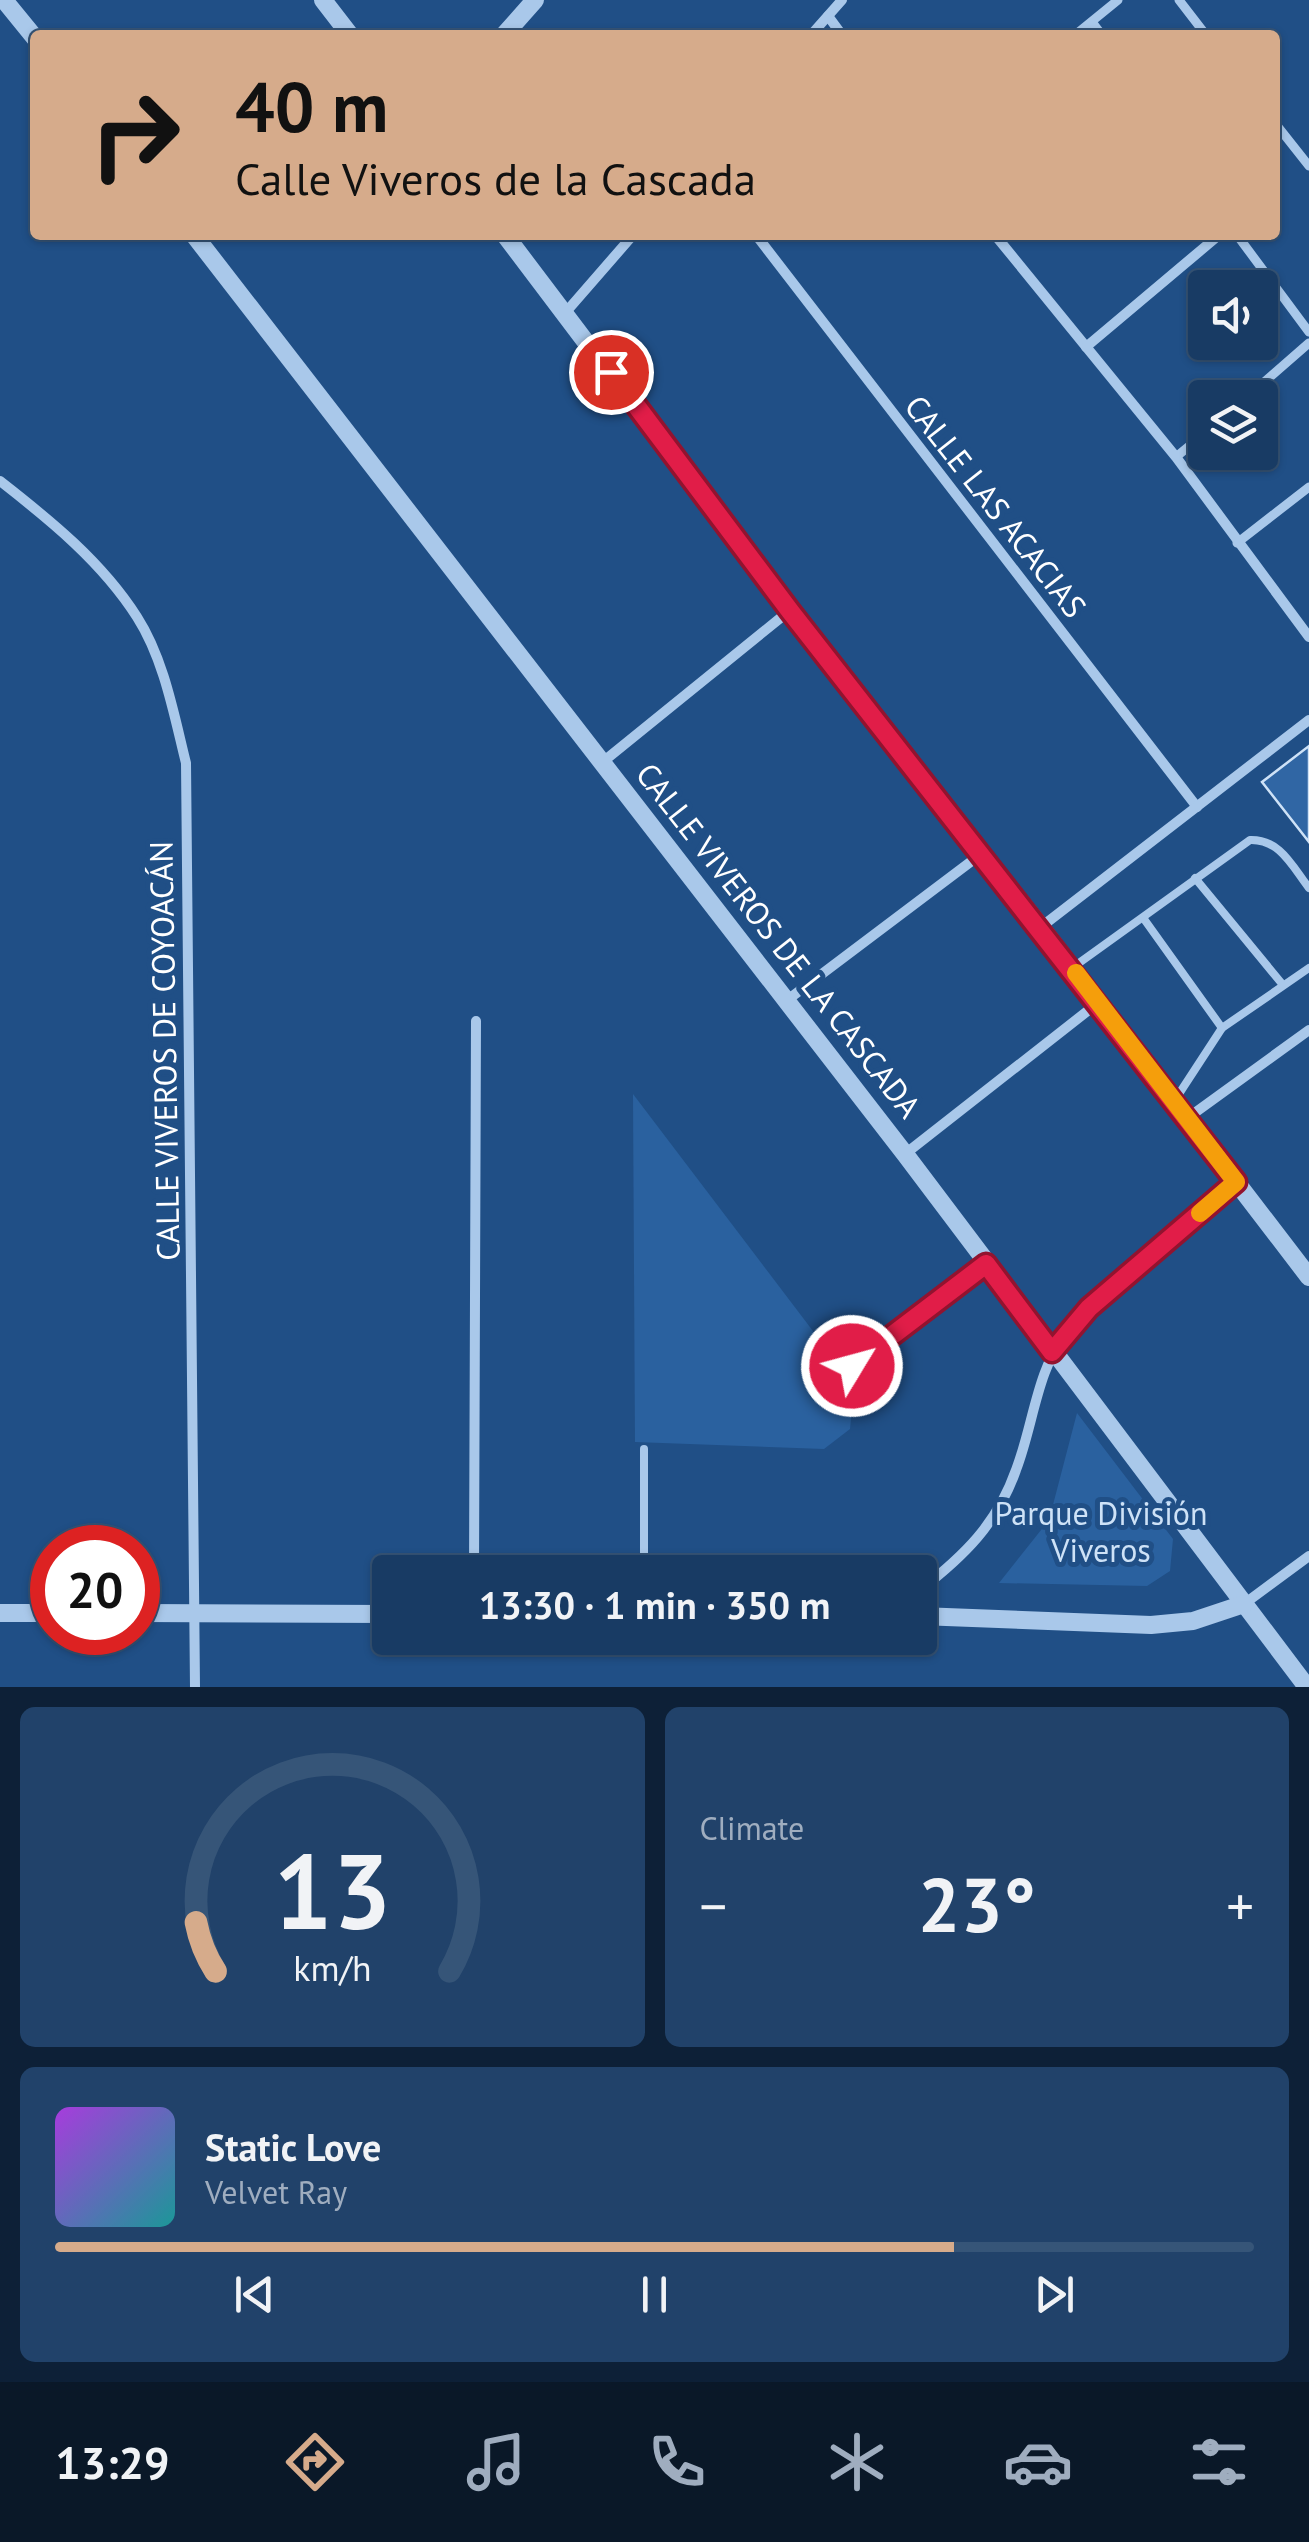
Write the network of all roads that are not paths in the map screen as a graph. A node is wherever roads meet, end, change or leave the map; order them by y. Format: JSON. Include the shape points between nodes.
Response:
{"nodes":[{"id":1,"x":4,"y":0,"type":"edge"},
{"id":2,"x":323,"y":0,"type":"edge"},
{"id":3,"x":535,"y":0,"type":"edge"},
{"id":4,"x":842,"y":0,"type":"edge"},
{"id":5,"x":1118,"y":0,"type":"edge"},
{"id":6,"x":1179,"y":0,"type":"edge"},
{"id":7,"x":828,"y":16,"type":"junction"},
{"id":8,"x":1092,"y":22,"type":"junction"},
{"id":9,"x":346,"y":30,"type":"edge"},
{"id":10,"x":508,"y":30,"type":"edge"},
{"id":11,"x":815,"y":30,"type":"edge"},
{"id":12,"x":838,"y":30,"type":"edge"},
{"id":13,"x":1082,"y":30,"type":"edge"},
{"id":14,"x":1098,"y":30,"type":"edge"},
{"id":15,"x":1202,"y":30,"type":"edge"},
{"id":16,"x":30,"y":32,"type":"edge"},
{"id":17,"x":1280,"y":129,"type":"edge"},
{"id":18,"x":1309,"y":166,"type":"edge"},
{"id":19,"x":198,"y":240,"type":"edge"},
{"id":20,"x":510,"y":240,"type":"edge"},
{"id":21,"x":629,"y":240,"type":"edge"},
{"id":22,"x":760,"y":240,"type":"edge"},
{"id":23,"x":999,"y":240,"type":"edge"},
{"id":24,"x":1213,"y":240,"type":"edge"},
{"id":25,"x":1241,"y":240,"type":"edge"},
{"id":26,"x":566,"y":312,"type":"junction"},
{"id":27,"x":1309,"y":332,"type":"edge"},
{"id":28,"x":1086,"y":347,"type":"junction"},
{"id":29,"x":1307,"y":348,"type":"edge"},
{"id":30,"x":1268,"y":380,"type":"edge"},
{"id":31,"x":1188,"y":447,"type":"edge"},
{"id":32,"x":1176,"y":457,"type":"junction"},
{"id":33,"x":0,"y":482,"type":"edge"},
{"id":34,"x":1309,"y":487,"type":"edge"},
{"id":35,"x":1238,"y":543,"type":"junction"},
{"id":36,"x":790,"y":611,"type":"junction"},
{"id":37,"x":1309,"y":637,"type":"edge"},
{"id":38,"x":1309,"y":720,"type":"edge"},
{"id":39,"x":604,"y":761,"type":"junction"},
{"id":40,"x":1197,"y":807,"type":"junction"},
{"id":41,"x":982,"y":854,"type":"junction"},
{"id":42,"x":1195,"y":878,"type":"junction"},
{"id":43,"x":1309,"y":888,"type":"edge"},
{"id":44,"x":1144,"y":919,"type":"junction"},
{"id":45,"x":1041,"y":927,"type":"junction"},
{"id":46,"x":1072,"y":968,"type":"junction"},
{"id":47,"x":1309,"y":968,"type":"edge"},
{"id":48,"x":1283,"y":985,"type":"junction"},
{"id":49,"x":786,"y":1000,"type":"junction"},
{"id":50,"x":1100,"y":1002,"type":"junction"},
{"id":51,"x":476,"y":1021,"type":"dead end"},
{"id":52,"x":1222,"y":1028,"type":"junction"},
{"id":53,"x":1309,"y":1030,"type":"edge"},
{"id":54,"x":1176,"y":1100,"type":"junction"},
{"id":55,"x":1188,"y":1117,"type":"junction"},
{"id":56,"x":905,"y":1154,"type":"junction"},
{"id":57,"x":1236,"y":1182,"type":"junction"},
{"id":58,"x":986,"y":1264,"type":"junction"},
{"id":59,"x":1309,"y":1277,"type":"edge"},
{"id":60,"x":1052,"y":1352,"type":"junction"},
{"id":61,"x":852,"y":1366,"type":"dead end"},
{"id":62,"x":644,"y":1449,"type":"dead end"},
{"id":63,"x":474,"y":1555,"type":"edge"},
{"id":64,"x":644,"y":1555,"type":"edge"},
{"id":65,"x":1309,"y":1556,"type":"edge"},
{"id":66,"x":937,"y":1577,"type":"edge"},
{"id":67,"x":1244,"y":1604,"type":"junction"},
{"id":68,"x":0,"y":1613,"type":"edge"},
{"id":69,"x":30,"y":1613,"type":"edge"},
{"id":70,"x":160,"y":1613,"type":"edge"},
{"id":71,"x":195,"y":1613,"type":"junction"},
{"id":72,"x":372,"y":1614,"type":"edge"},
{"id":73,"x":937,"y":1617,"type":"edge"},
{"id":74,"x":195,"y":1687,"type":"edge"},
{"id":75,"x":1307,"y":1687,"type":"edge"}],
"edges":[{"from":1,"to":16,"type":"street"},
{"from":2,"to":9,"type":"street"},
{"from":3,"to":10,"type":"street"},
{"from":4,"to":7,"type":"street"},
{"from":5,"to":8,"type":"street"},
{"from":6,"to":15,"type":"street"},
{"from":7,"to":11,"type":"street"},
{"from":7,"to":12,"type":"street"},
{"from":8,"to":13,"type":"street"},
{"from":8,"to":14,"type":"street"},
{"from":17,"to":18,"type":"street"},
{"from":19,"to":39,"type":"street","name":"CALLE VIVEROS DE LA CASCADA"},
{"from":20,"to":26,"type":"street"},
{"from":21,"to":26,"type":"street"},
{"from":22,"to":40,"type":"street","name":"CALLE LAS ACACIAS"},
{"from":23,"to":28,"type":"street"},
{"from":24,"to":28,"type":"street"},
{"from":25,"to":27,"type":"street"},
{"from":26,"to":36,"type":"street"},
{"from":28,"to":32,"type":"street"},
{"from":29,"to":30,"type":"street"},
{"from":31,"to":32,"type":"street"},
{"from":32,"to":35,"type":"street"},
{"from":33,"to":71,"type":"street","name":"CALLE VIVEROS DE COYOACÁN","via":[[66,532],[137,617],[167,686],[186,763]]},
{"from":34,"to":35,"type":"street"},
{"from":35,"to":37,"type":"street"},
{"from":36,"to":39,"type":"street"},
{"from":36,"to":41,"type":"street"},
{"from":38,"to":40,"type":"street"},
{"from":39,"to":49,"type":"street","name":"CALLE VIVEROS DE LA CASCADA"},
{"from":40,"to":45,"type":"street"},
{"from":41,"to":45,"type":"street"},
{"from":41,"to":49,"type":"street"},
{"from":42,"to":43,"type":"lane","via":[[1250,840],[1265,840]]},
{"from":42,"to":44,"type":"lane"},
{"from":42,"to":48,"type":"lane"},
{"from":44,"to":46,"type":"lane"},
{"from":44,"to":52,"type":"lane"},
{"from":45,"to":46,"type":"street"},
{"from":46,"to":50,"type":"street"},
{"from":47,"to":48,"type":"lane"},
{"from":48,"to":52,"type":"lane"},
{"from":49,"to":56,"type":"street","name":"CALLE VIVEROS DE LA CASCADA"},
{"from":50,"to":54,"type":"street"},
{"from":50,"to":56,"type":"street"},
{"from":51,"to":63,"type":"street"},
{"from":52,"to":54,"type":"lane"},
{"from":53,"to":55,"type":"street"},
{"from":54,"to":55,"type":"street"},
{"from":55,"to":57,"type":"street"},
{"from":56,"to":58,"type":"street","name":"CALLE VIVEROS DE LA CASCADA"},
{"from":57,"to":59,"type":"street"},
{"from":57,"to":60,"type":"street","via":[[1089,1308]]},
{"from":58,"to":60,"type":"street","name":"CALLE VIVEROS DE LA CASCADA"},
{"from":58,"to":61,"type":"lane"},
{"from":60,"to":66,"type":"street","via":[[994,1518],[967,1554]]},
{"from":60,"to":67,"type":"street","name":"CALLE VIVEROS DE LA CASCADA"},
{"from":62,"to":64,"type":"lane"},
{"from":65,"to":67,"type":"street"},
{"from":67,"to":73,"type":"street","via":[[1193,1621],[1151,1624]]},
{"from":67,"to":75,"type":"street","name":"CALLE VIVEROS DE LA CASCADA"},
{"from":68,"to":69,"type":"street"},
{"from":70,"to":71,"type":"street"},
{"from":71,"to":72,"type":"street"},
{"from":71,"to":74,"type":"street","name":"CALLE VIVEROS DE COYOACÁN"}]}
